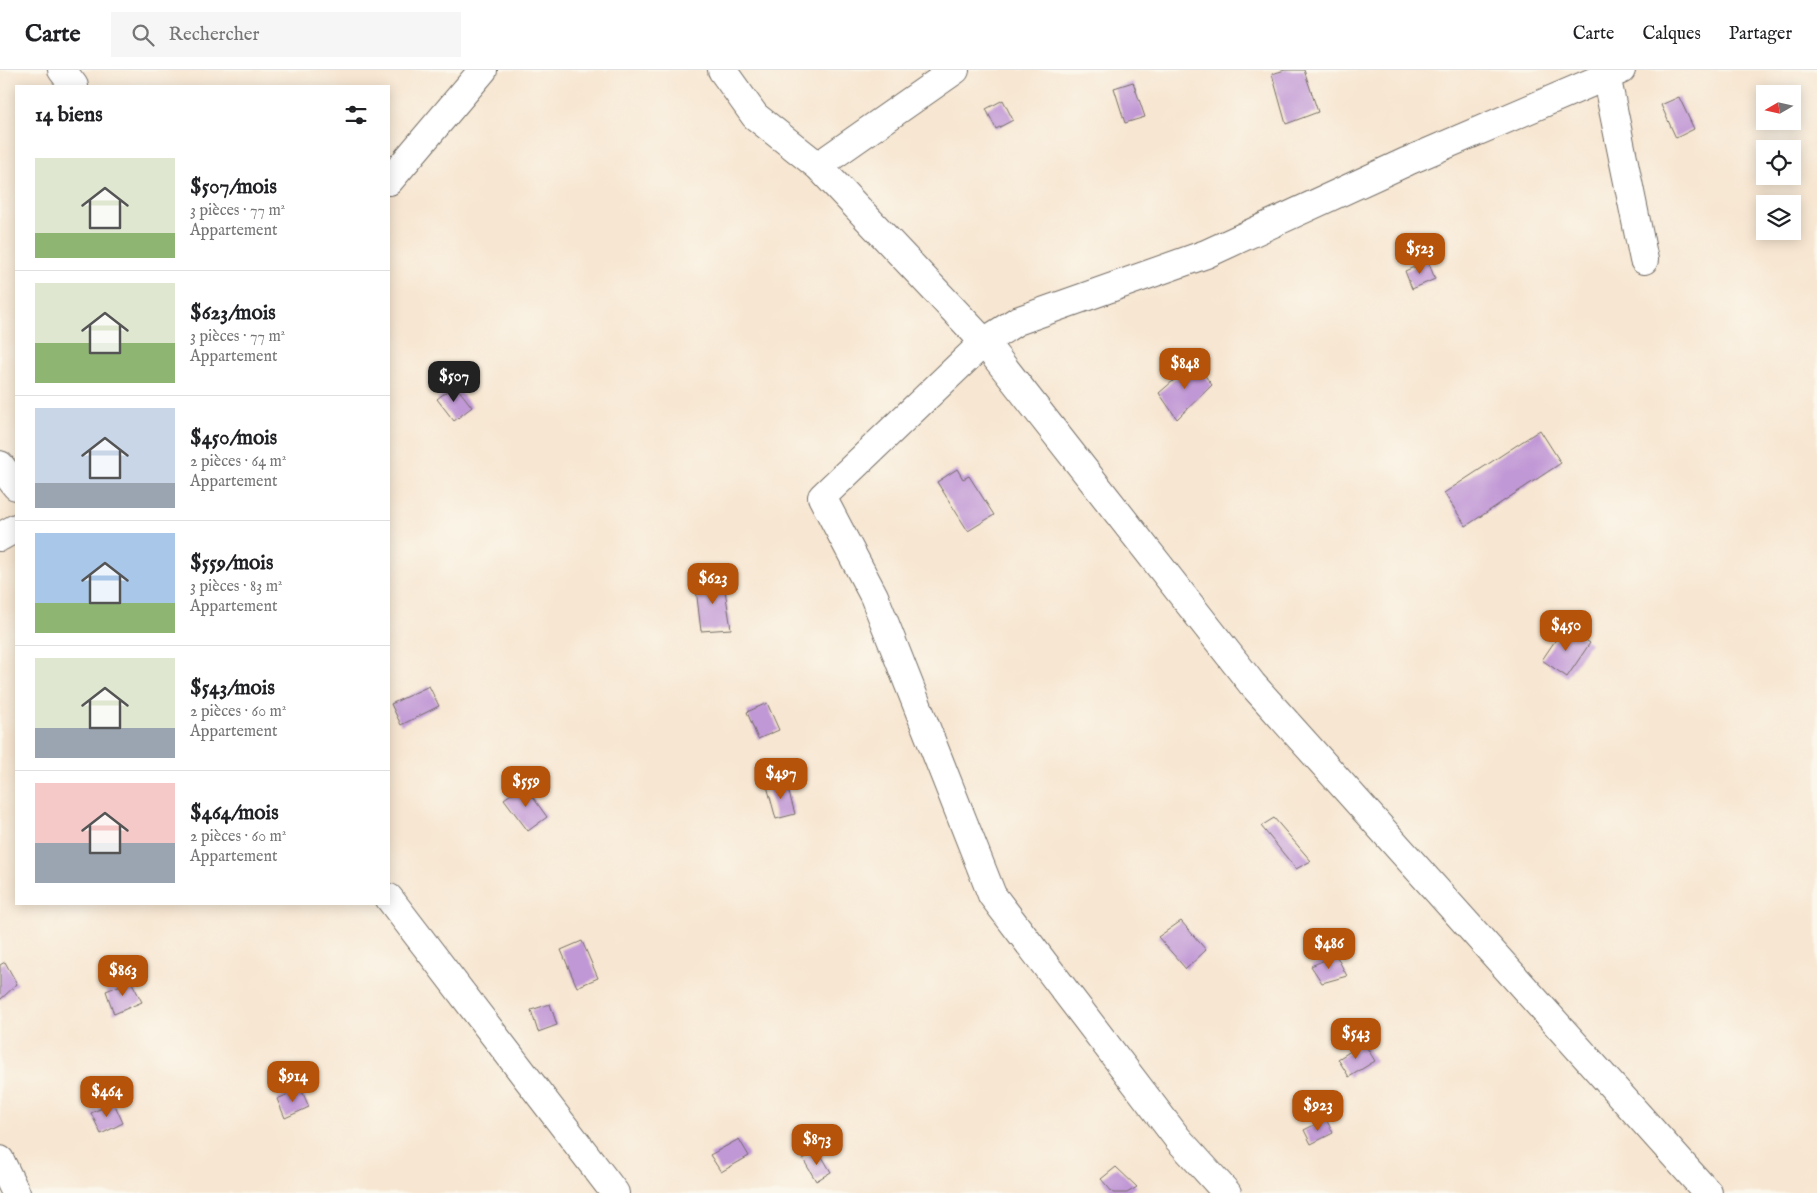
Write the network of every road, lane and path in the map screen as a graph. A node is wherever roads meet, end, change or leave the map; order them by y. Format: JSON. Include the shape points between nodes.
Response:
{"nodes":[{"id":1,"x":62,"y":70,"type":"edge"},
{"id":2,"x":484,"y":70,"type":"edge"},
{"id":3,"x":722,"y":70,"type":"edge"},
{"id":4,"x":955,"y":70,"type":"edge"},
{"id":5,"x":1610,"y":72,"type":"edge"},
{"id":6,"x":73,"y":85,"type":"edge"},
{"id":7,"x":818,"y":166,"type":"junction"},
{"id":8,"x":390,"y":180,"type":"edge"},
{"id":9,"x":1644,"y":260,"type":"dead end"},
{"id":10,"x":984,"y":342,"type":"junction"},
{"id":11,"x":0,"y":465,"type":"edge"},
{"id":12,"x":15,"y":485,"type":"edge"},
{"id":13,"x":15,"y":529,"type":"edge"},
{"id":14,"x":0,"y":537,"type":"edge"},
{"id":15,"x":390,"y":899,"type":"edge"},
{"id":16,"x":0,"y":1160,"type":"edge"},
{"id":17,"x":16,"y":1193,"type":"edge"},
{"id":18,"x":615,"y":1193,"type":"edge"},
{"id":19,"x":1227,"y":1193,"type":"edge"},
{"id":20,"x":1708,"y":1193,"type":"edge"}],
"edges":[{"from":1,"to":6,"type":"street"},
{"from":2,"to":8,"type":"street"},
{"from":3,"to":7,"type":"street","via":[[755,116]]},
{"from":4,"to":7,"type":"street"},
{"from":5,"to":9,"type":"street"},
{"from":5,"to":10,"type":"street","via":[[1408,160],[1206,254],[1017,321]]},
{"from":7,"to":10,"type":"street"},
{"from":10,"to":19,"type":"street","via":[[822,496],[874,596],[992,895],[1178,1139]]},
{"from":10,"to":20,"type":"street","via":[[1252,684]]},
{"from":11,"to":12,"type":"street"},
{"from":13,"to":14,"type":"street"},
{"from":15,"to":18,"type":"street"},
{"from":16,"to":17,"type":"street"}]}
